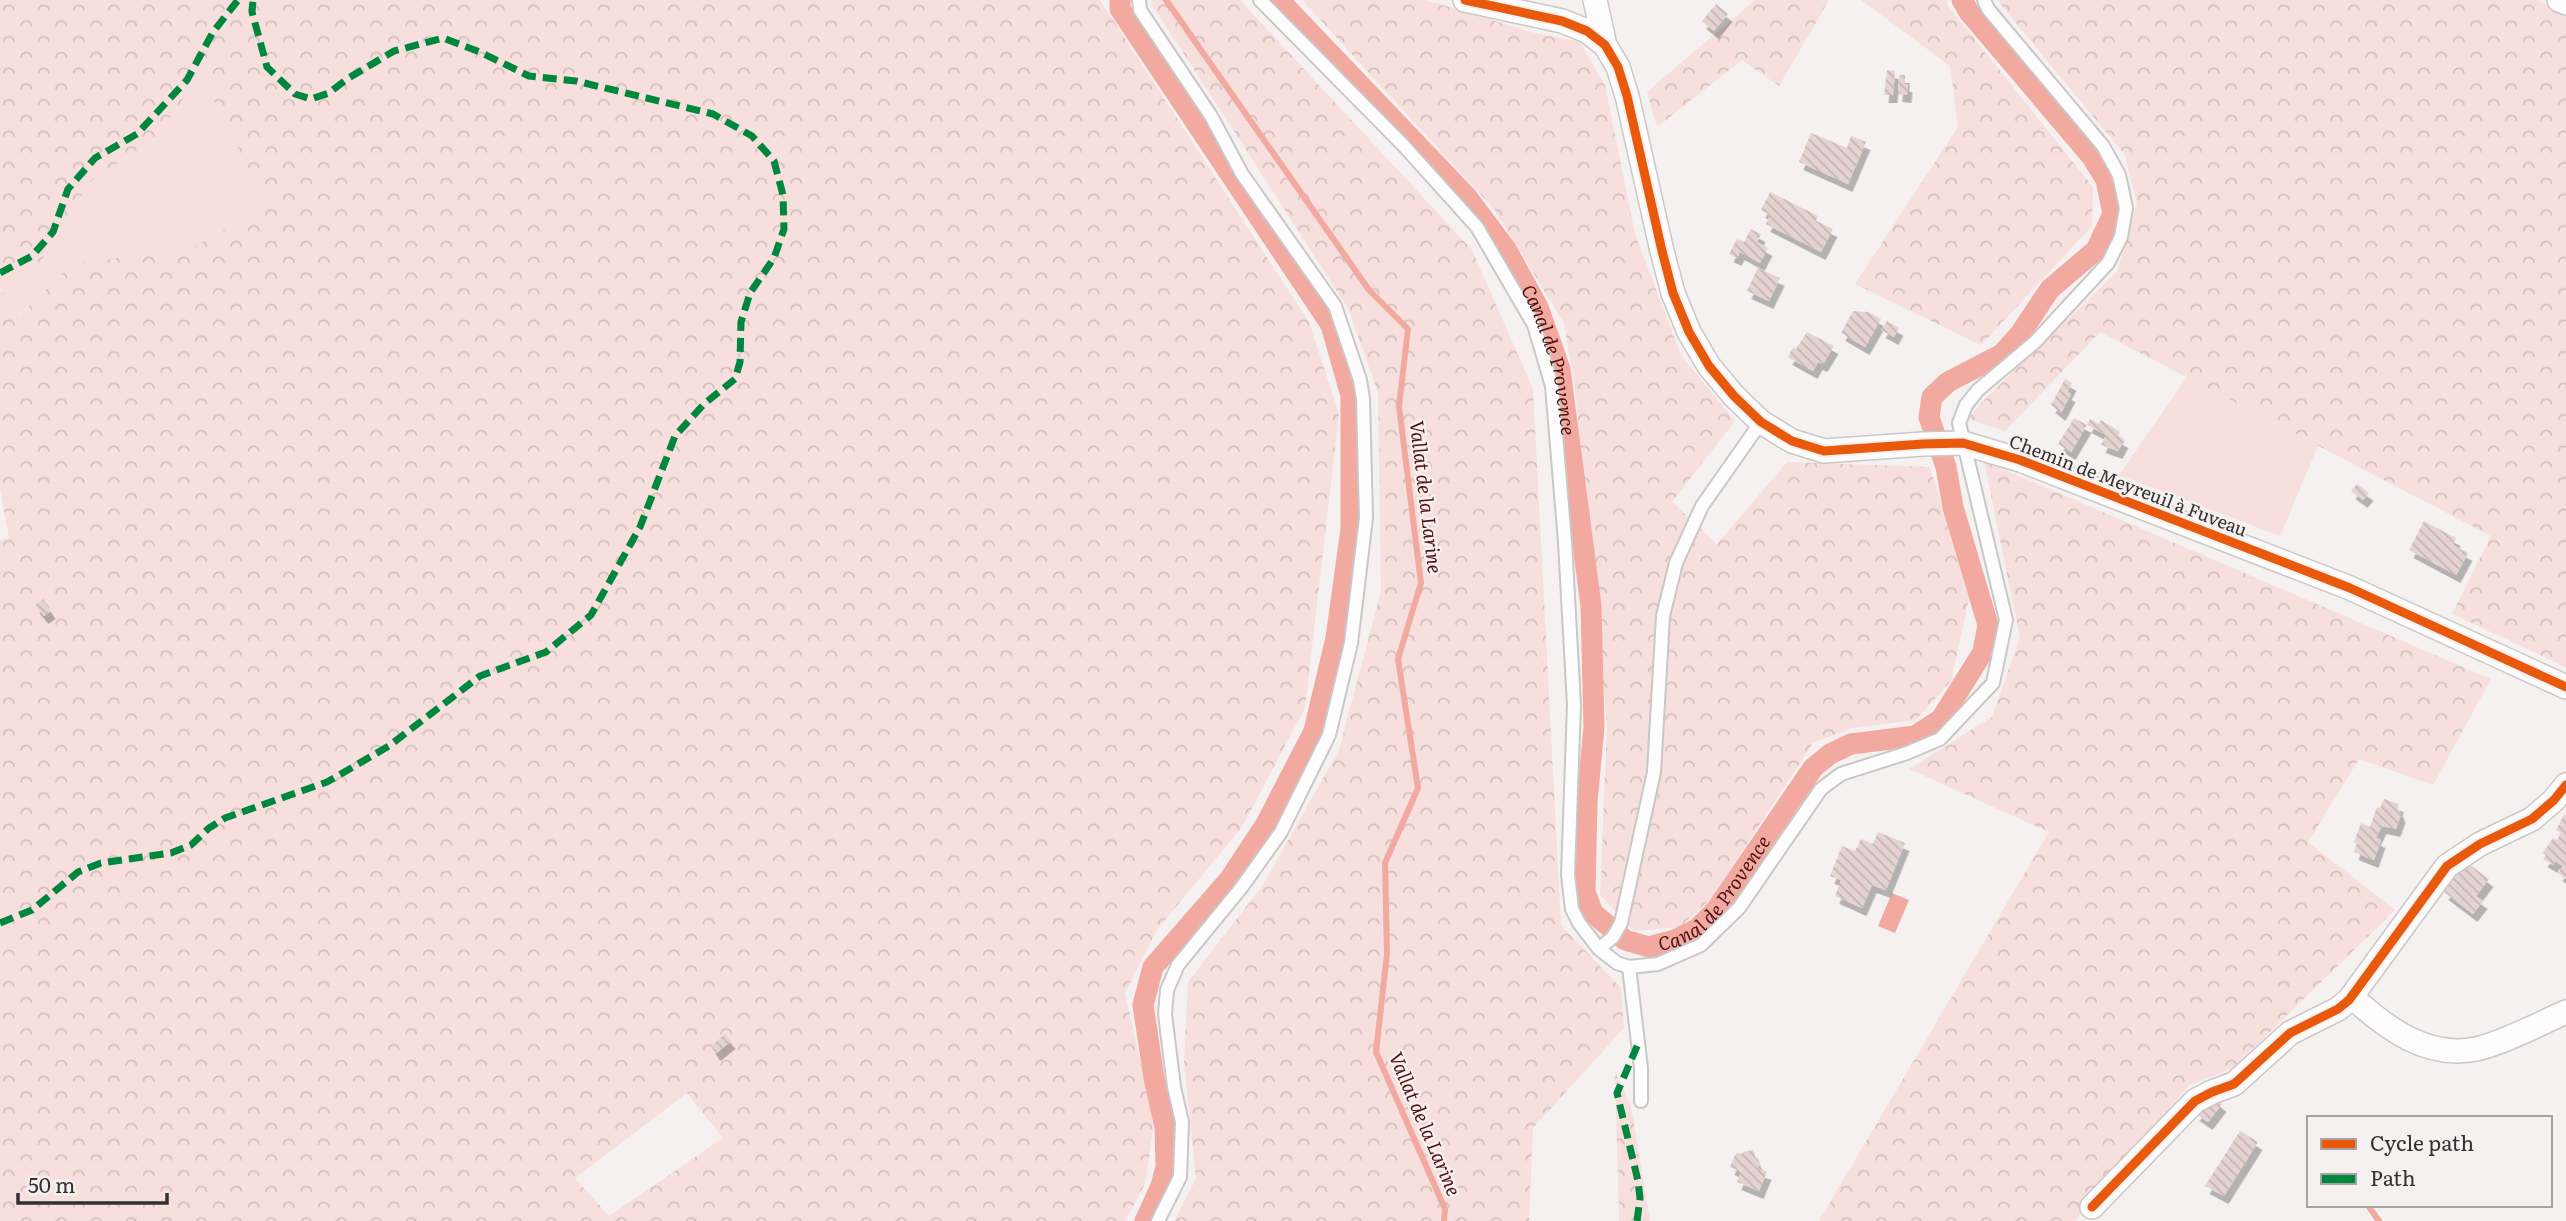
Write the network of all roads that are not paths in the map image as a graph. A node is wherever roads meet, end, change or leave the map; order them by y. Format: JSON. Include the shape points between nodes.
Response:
{"nodes":[{"id":1,"x":1139,"y":0,"type":"edge"},
{"id":2,"x":1260,"y":0,"type":"edge"},
{"id":3,"x":1465,"y":0,"type":"edge"},
{"id":4,"x":1595,"y":0,"type":"edge"},
{"id":5,"x":1984,"y":0,"type":"edge"},
{"id":6,"x":2559,"y":0,"type":"edge"},
{"id":7,"x":2566,"y":4,"type":"edge"},
{"id":8,"x":1605,"y":45,"type":"junction"},
{"id":9,"x":1761,"y":422,"type":"junction"},
{"id":10,"x":1963,"y":443,"type":"junction"},
{"id":11,"x":2566,"y":687,"type":"edge"},
{"id":12,"x":2566,"y":785,"type":"edge"},
{"id":13,"x":1599,"y":949,"type":"junction"},
{"id":14,"x":1629,"y":967,"type":"junction"},
{"id":15,"x":2352,"y":997,"type":"junction"},
{"id":16,"x":2566,"y":1012,"type":"edge"},
{"id":17,"x":1641,"y":1101,"type":"dead end"},
{"id":18,"x":2092,"y":1207,"type":"dead end"},
{"id":19,"x":1158,"y":1221,"type":"edge"}],
"edges":[{"from":1,"to":19,"type":"lane","via":[[1140,10],[1211,117],[1242,174],[1335,306],[1363,398],[1366,518],[1350,643],[1329,735],[1281,832],[1178,965],[1167,990],[1165,1014],[1182,1122],[1180,1177]]},
{"from":2,"to":13,"type":"lane","via":[[1478,227],[1534,325],[1552,386],[1565,555],[1574,705],[1568,876],[1572,909]]},
{"from":3,"to":8,"type":"street","via":[[1562,21]]},
{"from":4,"to":8,"type":"street","name":"Chemin de Meyreuil à Fuveau"},
{"from":5,"to":10,"type":"lane","via":[[2103,146],[2119,175],[2126,208],[2121,237],[2108,263],[2035,342],[1966,405],[1959,423]]},
{"from":6,"to":7,"type":"street"},
{"from":8,"to":9,"type":"street","name":"Chemin de Meyreuil à Fuveau","via":[[1627,96],[1673,293],[1689,332],[1709,366]]},
{"from":9,"to":10,"type":"street","name":"Chemin de Meyreuil à Fuveau","via":[[1792,441],[1824,451]]},
{"from":9,"to":13,"type":"lane","via":[[1702,506],[1676,564],[1663,617],[1654,772],[1621,923]]},
{"from":10,"to":11,"type":"street","name":"Chemin de Meyreuil à Fuveau","via":[[2020,460],[2350,589]]},
{"from":10,"to":14,"type":"lane","via":[[2007,620],[1993,683],[1940,739],[1841,774],[1821,789],[1739,908],[1701,945],[1658,964]]},
{"from":12,"to":15,"type":"street","via":[[2532,819],[2447,866]]},
{"from":13,"to":14,"type":"lane"},
{"from":14,"to":17,"type":"lane"},
{"from":15,"to":16,"type":"street","via":[[2394,1032],[2440,1050],[2479,1049]]},
{"from":15,"to":18,"type":"street","via":[[2338,1009],[2290,1032],[2234,1084],[2195,1101]]}]}
